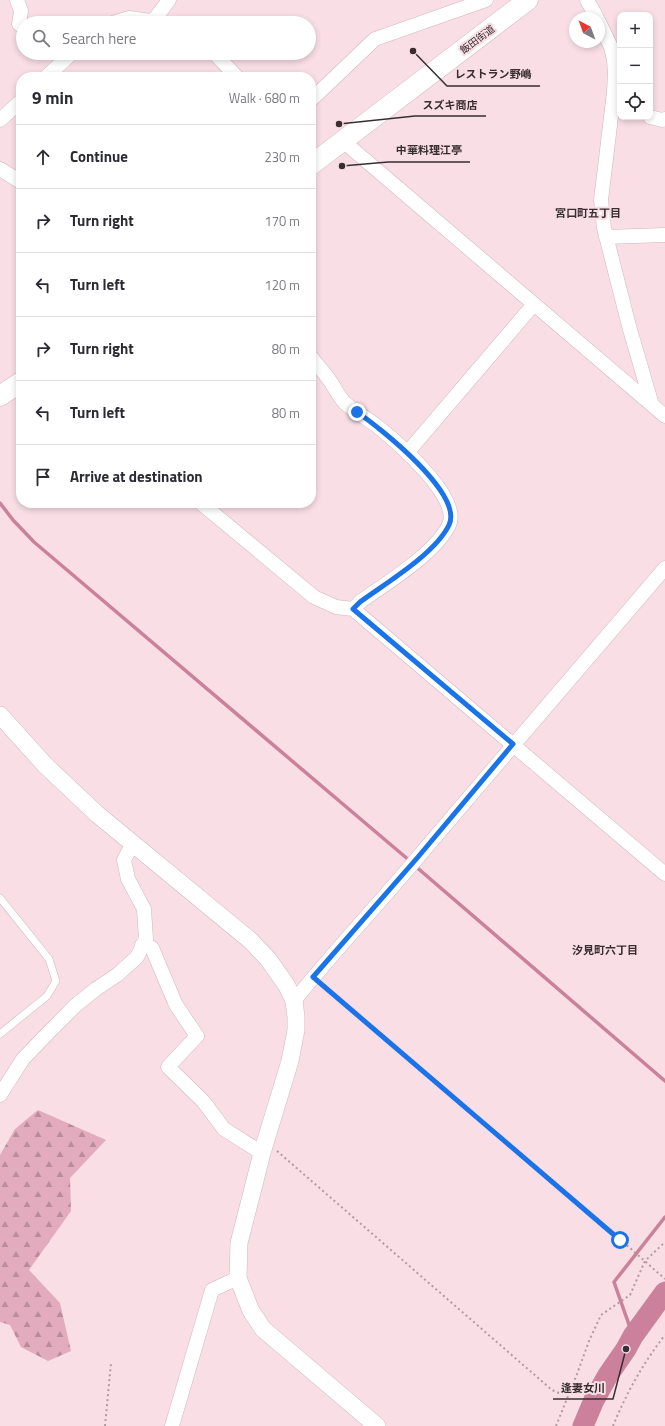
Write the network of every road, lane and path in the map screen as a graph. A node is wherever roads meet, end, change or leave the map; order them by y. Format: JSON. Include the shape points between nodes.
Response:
{"nodes":[{"id":1,"x":17,"y":0,"type":"edge"},
{"id":2,"x":169,"y":0,"type":"edge"},
{"id":3,"x":486,"y":0,"type":"edge"},
{"id":4,"x":528,"y":0,"type":"edge"},
{"id":5,"x":587,"y":0,"type":"edge"},
{"id":6,"x":594,"y":12,"type":"edge"},
{"id":7,"x":20,"y":16,"type":"edge"},
{"id":8,"x":162,"y":16,"type":"edge"},
{"id":9,"x":605,"y":34,"type":"edge"},
{"id":10,"x":64,"y":60,"type":"edge"},
{"id":11,"x":221,"y":60,"type":"edge"},
{"id":12,"x":51,"y":72,"type":"edge"},
{"id":13,"x":232,"y":72,"type":"edge"},
{"id":14,"x":316,"y":95,"type":"edge"},
{"id":15,"x":16,"y":106,"type":"edge"},
{"id":16,"x":616,"y":106,"type":"edge"},
{"id":17,"x":653,"y":118,"type":"edge"},
{"id":18,"x":0,"y":120,"type":"edge"},
{"id":19,"x":665,"y":120,"type":"edge"},
{"id":20,"x":343,"y":141,"type":"junction"},
{"id":21,"x":316,"y":158,"type":"edge"},
{"id":22,"x":0,"y":168,"type":"edge"},
{"id":23,"x":16,"y":179,"type":"edge"},
{"id":24,"x":665,"y":235,"type":"edge"},
{"id":25,"x":606,"y":237,"type":"junction"},
{"id":26,"x":534,"y":304,"type":"junction"},
{"id":27,"x":316,"y":364,"type":"edge"},
{"id":28,"x":16,"y":385,"type":"edge"},
{"id":29,"x":0,"y":396,"type":"edge"},
{"id":30,"x":652,"y":405,"type":"junction"},
{"id":31,"x":665,"y":416,"type":"edge"},
{"id":32,"x":407,"y":454,"type":"junction"},
{"id":33,"x":207,"y":508,"type":"edge"},
{"id":34,"x":665,"y":568,"type":"edge"},
{"id":35,"x":353,"y":609,"type":"junction"},
{"id":36,"x":0,"y":715,"type":"edge"},
{"id":37,"x":513,"y":744,"type":"junction"},
{"id":38,"x":133,"y":843,"type":"junction"},
{"id":39,"x":665,"y":874,"type":"edge"},
{"id":40,"x":0,"y":898,"type":"edge"},
{"id":41,"x":142,"y":945,"type":"junction"},
{"id":42,"x":313,"y":977,"type":"junction"},
{"id":43,"x":294,"y":1001,"type":"junction"},
{"id":44,"x":0,"y":1034,"type":"edge"},
{"id":45,"x":0,"y":1095,"type":"edge"},
{"id":46,"x":264,"y":1147,"type":"junction"},
{"id":47,"x":665,"y":1242,"type":"edge"},
{"id":48,"x":645,"y":1262,"type":"junction"},
{"id":49,"x":238,"y":1278,"type":"junction"},
{"id":50,"x":665,"y":1279,"type":"edge"},
{"id":51,"x":665,"y":1336,"type":"edge"},
{"id":52,"x":111,"y":1363,"type":"dead end"},
{"id":53,"x":569,"y":1392,"type":"junction"},
{"id":54,"x":105,"y":1426,"type":"edge"},
{"id":55,"x":172,"y":1426,"type":"edge"},
{"id":56,"x":377,"y":1426,"type":"edge"},
{"id":57,"x":556,"y":1426,"type":"edge"},
{"id":58,"x":613,"y":1426,"type":"edge"}],
"edges":[{"from":1,"to":7,"type":"street"},
{"from":2,"to":8,"type":"street"},
{"from":3,"to":14,"type":"street","via":[[375,39]]},
{"from":4,"to":20,"type":"main road","name":"飯田街道"},
{"from":5,"to":6,"type":"street"},
{"from":9,"to":16,"type":"street","via":[[614,60]]},
{"from":10,"to":12,"type":"street"},
{"from":11,"to":13,"type":"street"},
{"from":15,"to":18,"type":"street"},
{"from":16,"to":25,"type":"street","via":[[601,200]]},
{"from":17,"to":19,"type":"street"},
{"from":20,"to":21,"type":"main road","name":"飯田街道"},
{"from":20,"to":26,"type":"street"},
{"from":22,"to":23,"type":"street"},
{"from":24,"to":25,"type":"street"},
{"from":25,"to":30,"type":"street"},
{"from":26,"to":30,"type":"street"},
{"from":26,"to":32,"type":"street"},
{"from":27,"to":32,"type":"street","via":[[345,403],[377,426]]},
{"from":28,"to":29,"type":"main road"},
{"from":30,"to":31,"type":"street"},
{"from":32,"to":35,"type":"street","via":[[440,488],[452,515],[450,524],[420,558]]},
{"from":33,"to":35,"type":"street","via":[[314,597],[336,607]]},
{"from":34,"to":37,"type":"street"},
{"from":35,"to":37,"type":"street"},
{"from":36,"to":38,"type":"street","via":[[45,765],[97,814]]},
{"from":37,"to":39,"type":"street"},
{"from":37,"to":42,"type":"street"},
{"from":38,"to":41,"type":"street","via":[[124,860],[128,879],[144,909],[146,939]]},
{"from":38,"to":43,"type":"street","via":[[250,941],[268,959]]},
{"from":40,"to":44,"type":"lane","via":[[49,959],[56,981],[47,996]]},
{"from":41,"to":45,"type":"street","via":[[137,958],[76,1005],[49,1032],[23,1060]]},
{"from":41,"to":46,"type":"street","via":[[152,948],[176,1005],[197,1036],[168,1067],[203,1101],[224,1129]]},
{"from":42,"to":43,"type":"street"},
{"from":42,"to":48,"type":"path"},
{"from":43,"to":46,"type":"street","via":[[296,1030],[290,1061]]},
{"from":46,"to":49,"type":"street","via":[[239,1242]]},
{"from":46,"to":53,"type":"path","via":[[552,1390],[559,1393]]},
{"from":47,"to":48,"type":"path"},
{"from":48,"to":50,"type":"path"},
{"from":48,"to":53,"type":"path","via":[[630,1295],[601,1315]]},
{"from":49,"to":55,"type":"street","via":[[212,1290]]},
{"from":49,"to":56,"type":"street","via":[[251,1311],[264,1329]]},
{"from":51,"to":58,"type":"path","via":[[650,1354],[623,1401]]},
{"from":52,"to":54,"type":"path"},
{"from":53,"to":57,"type":"path"}]}
